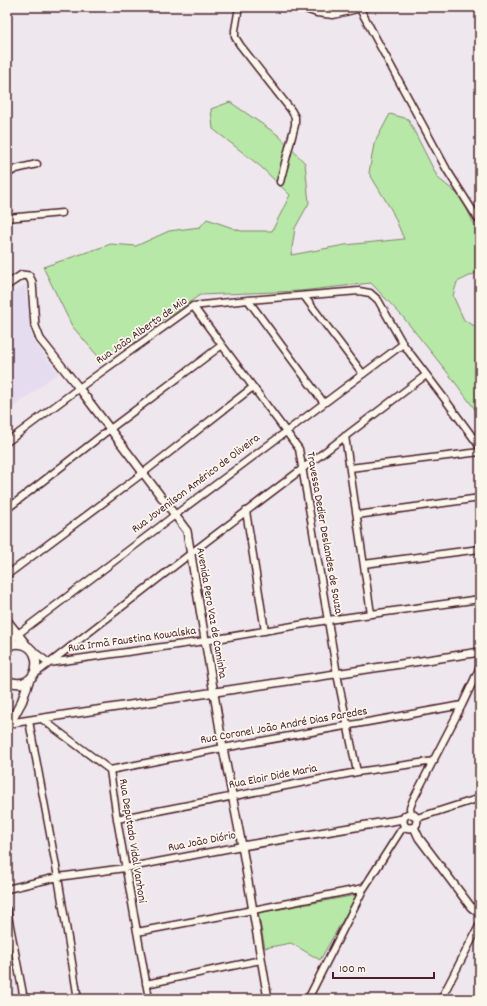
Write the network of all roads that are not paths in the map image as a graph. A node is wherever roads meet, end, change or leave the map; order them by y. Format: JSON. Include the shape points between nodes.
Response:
{"nodes":[{"id":1,"x":239,"y":7,"type":"edge"},
{"id":2,"x":303,"y":7,"type":"edge"},
{"id":3,"x":360,"y":7,"type":"edge"},
{"id":4,"x":37,"y":164,"type":"dead end"},
{"id":5,"x":7,"y":174,"type":"edge"},
{"id":6,"x":280,"y":182,"type":"dead end"},
{"id":7,"x":62,"y":213,"type":"dead end"},
{"id":8,"x":7,"y":218,"type":"edge"},
{"id":9,"x":480,"y":222,"type":"edge"},
{"id":10,"x":7,"y":285,"type":"edge"},
{"id":11,"x":304,"y":296,"type":"junction"},
{"id":12,"x":248,"y":300,"type":"junction"},
{"id":13,"x":193,"y":306,"type":"junction"},
{"id":14,"x":403,"y":344,"type":"junction"},
{"id":15,"x":222,"y":345,"type":"junction"},
{"id":16,"x":363,"y":374,"type":"junction"},
{"id":17,"x":426,"y":374,"type":"junction"},
{"id":18,"x":253,"y":387,"type":"junction"},
{"id":19,"x":79,"y":388,"type":"junction"},
{"id":20,"x":324,"y":403,"type":"junction"},
{"id":21,"x":110,"y":429,"type":"junction"},
{"id":22,"x":286,"y":431,"type":"junction"},
{"id":23,"x":345,"y":436,"type":"junction"},
{"id":24,"x":7,"y":442,"type":"edge"},
{"id":25,"x":480,"y":447,"type":"edge"},
{"id":26,"x":480,"y":452,"type":"edge"},
{"id":27,"x":302,"y":468,"type":"junction"},
{"id":28,"x":350,"y":468,"type":"junction"},
{"id":29,"x":143,"y":473,"type":"junction"},
{"id":30,"x":480,"y":498,"type":"edge"},
{"id":31,"x":7,"y":509,"type":"edge"},
{"id":32,"x":246,"y":511,"type":"junction"},
{"id":33,"x":175,"y":515,"type":"junction"},
{"id":34,"x":357,"y":515,"type":"junction"},
{"id":35,"x":480,"y":549,"type":"edge"},
{"id":36,"x":190,"y":554,"type":"junction"},
{"id":37,"x":364,"y":564,"type":"junction"},
{"id":38,"x":7,"y":575,"type":"edge"},
{"id":39,"x":480,"y":599,"type":"edge"},
{"id":40,"x":371,"y":614,"type":"junction"},
{"id":41,"x":328,"y":620,"type":"junction"},
{"id":42,"x":7,"y":621,"type":"edge"},
{"id":43,"x":265,"y":631,"type":"junction"},
{"id":44,"x":18,"y":634,"type":"junction"},
{"id":45,"x":205,"y":641,"type":"junction"},
{"id":46,"x":7,"y":646,"type":"edge"},
{"id":47,"x":26,"y":646,"type":"junction"},
{"id":48,"x":33,"y":651,"type":"junction"},
{"id":49,"x":480,"y":652,"type":"edge"},
{"id":50,"x":49,"y":663,"type":"junction"},
{"id":51,"x":480,"y":667,"type":"edge"},
{"id":52,"x":337,"y":674,"type":"junction"},
{"id":53,"x":31,"y":678,"type":"junction"},
{"id":54,"x":7,"y":681,"type":"edge"},
{"id":55,"x":214,"y":692,"type":"junction"},
{"id":56,"x":462,"y":705,"type":"junction"},
{"id":57,"x":42,"y":719,"type":"junction"},
{"id":58,"x":29,"y":720,"type":"junction"},
{"id":59,"x":347,"y":725,"type":"junction"},
{"id":60,"x":9,"y":726,"type":"edge"},
{"id":61,"x":223,"y":748,"type":"junction"},
{"id":62,"x":434,"y":760,"type":"junction"},
{"id":63,"x":110,"y":770,"type":"junction"},
{"id":64,"x":357,"y":772,"type":"junction"},
{"id":65,"x":233,"y":796,"type":"junction"},
{"id":66,"x":480,"y":798,"type":"edge"},
{"id":67,"x":414,"y":816,"type":"junction"},
{"id":68,"x":116,"y":819,"type":"junction"},
{"id":69,"x":404,"y":823,"type":"junction"},
{"id":70,"x":414,"y":827,"type":"junction"},
{"id":71,"x":242,"y":846,"type":"junction"},
{"id":72,"x":125,"y":868,"type":"junction"},
{"id":73,"x":58,"y":877,"type":"junction"},
{"id":74,"x":364,"y":888,"type":"junction"},
{"id":75,"x":7,"y":889,"type":"edge"},
{"id":76,"x":7,"y":910,"type":"edge"},
{"id":77,"x":253,"y":910,"type":"junction"},
{"id":78,"x":480,"y":914,"type":"edge"},
{"id":79,"x":480,"y":924,"type":"edge"},
{"id":80,"x":137,"y":932,"type":"junction"},
{"id":81,"x":478,"y":932,"type":"edge"},
{"id":82,"x":261,"y":960,"type":"junction"},
{"id":83,"x":146,"y":984,"type":"junction"},
{"id":84,"x":24,"y":999,"type":"edge"},
{"id":85,"x":78,"y":999,"type":"edge"},
{"id":86,"x":149,"y":999,"type":"edge"},
{"id":87,"x":268,"y":999,"type":"edge"},
{"id":88,"x":308,"y":999,"type":"edge"},
{"id":89,"x":441,"y":999,"type":"edge"}],
"edges":[{"from":1,"to":6,"type":"street","via":[[235,37],[295,116]]},
{"from":2,"to":3,"type":"main road","via":[[333,14]]},
{"from":3,"to":9,"type":"street","via":[[447,170]]},
{"from":4,"to":5,"type":"street"},
{"from":7,"to":8,"type":"street"},
{"from":10,"to":19,"type":"street","name":"Avenida Pero Vaz de Caminha","via":[[22,275],[29,276],[32,282],[35,326],[40,339]]},
{"from":11,"to":12,"type":"street","name":"Rua João Alberto de Mio"},
{"from":11,"to":14,"type":"street","name":"Rua João Alberto de Mio","via":[[359,291],[370,293],[378,300]]},
{"from":11,"to":16,"type":"street"},
{"from":12,"to":13,"type":"street","name":"Rua João Alberto de Mio"},
{"from":12,"to":20,"type":"street"},
{"from":13,"to":15,"type":"street","name":"Travessa Dedier Deslandes de Souza"},
{"from":13,"to":19,"type":"street","name":"Rua João Alberto de Mio"},
{"from":14,"to":16,"type":"street","name":"Rua Jovenilson Américo de Oliveira"},
{"from":14,"to":17,"type":"street"},
{"from":15,"to":18,"type":"street","name":"Travessa Dedier Deslandes de Souza"},
{"from":15,"to":21,"type":"street"},
{"from":16,"to":20,"type":"street","name":"Rua Jovenilson Américo de Oliveira"},
{"from":17,"to":23,"type":"street"},
{"from":17,"to":25,"type":"street"},
{"from":18,"to":22,"type":"street","name":"Travessa Dedier Deslandes de Souza"},
{"from":18,"to":29,"type":"street"},
{"from":19,"to":21,"type":"street","name":"Avenida Pero Vaz de Caminha"},
{"from":19,"to":24,"type":"street","name":"Rua João Alberto de Mio"},
{"from":20,"to":22,"type":"street","name":"Rua Jovenilson Américo de Oliveira"},
{"from":21,"to":29,"type":"street","name":"Avenida Pero Vaz de Caminha"},
{"from":21,"to":31,"type":"street"},
{"from":22,"to":27,"type":"street","name":"Travessa Dedier Deslandes de Souza","via":[[299,449]]},
{"from":22,"to":33,"type":"street","name":"Rua Jovenilson Américo de Oliveira"},
{"from":23,"to":27,"type":"street"},
{"from":23,"to":28,"type":"street"},
{"from":26,"to":28,"type":"street"},
{"from":27,"to":32,"type":"street"},
{"from":27,"to":41,"type":"street","name":"Travessa Dedier Deslandes de Souza"},
{"from":28,"to":34,"type":"street"},
{"from":29,"to":33,"type":"street","name":"Avenida Pero Vaz de Caminha"},
{"from":29,"to":38,"type":"street"},
{"from":30,"to":34,"type":"street"},
{"from":32,"to":36,"type":"street"},
{"from":32,"to":43,"type":"street"},
{"from":33,"to":36,"type":"street","name":"Avenida Pero Vaz de Caminha","via":[[187,531]]},
{"from":33,"to":44,"type":"street","name":"Rua Jovenilson Américo de Oliveira"},
{"from":34,"to":37,"type":"street"},
{"from":35,"to":37,"type":"street"},
{"from":36,"to":45,"type":"street","name":"Avenida Pero Vaz de Caminha"},
{"from":36,"to":50,"type":"street"},
{"from":37,"to":40,"type":"street"},
{"from":39,"to":40,"type":"street","name":"Rua Irmã Faustina Kowalska"},
{"from":40,"to":41,"type":"street","name":"Rua Irmã Faustina Kowalska"},
{"from":41,"to":43,"type":"street","name":"Rua Irmã Faustina Kowalska"},
{"from":41,"to":52,"type":"street","name":"Travessa Dedier Deslandes de Souza"},
{"from":42,"to":44,"type":"main road"},
{"from":43,"to":45,"type":"street","name":"Rua Irmã Faustina Kowalska"},
{"from":44,"to":46,"type":"street","name":"Rua Jovenilson Américo de Oliveira"},
{"from":44,"to":47,"type":"main road"},
{"from":45,"to":50,"type":"street","name":"Rua Irmã Faustina Kowalska"},
{"from":45,"to":55,"type":"street","name":"Avenida Pero Vaz de Caminha"},
{"from":46,"to":47,"type":"main road","via":[[20,643]]},
{"from":47,"to":48,"type":"main road"},
{"from":48,"to":50,"type":"street"},
{"from":48,"to":53,"type":"main road","via":[[37,664]]},
{"from":49,"to":52,"type":"street"},
{"from":50,"to":53,"type":"street"},
{"from":51,"to":56,"type":"street"},
{"from":52,"to":55,"type":"street"},
{"from":52,"to":59,"type":"street","name":"Travessa Dedier Deslandes de Souza"},
{"from":53,"to":54,"type":"main road","via":[[18,684]]},
{"from":53,"to":60,"type":"main road"},
{"from":55,"to":57,"type":"street"},
{"from":55,"to":61,"type":"street","name":"Avenida Pero Vaz de Caminha"},
{"from":56,"to":59,"type":"street","name":"Rua Coronel João André Dias Paredes"},
{"from":56,"to":62,"type":"street"},
{"from":57,"to":58,"type":"street"},
{"from":57,"to":63,"type":"street","name":"Rua Deputado Vidal Vanhoni"},
{"from":58,"to":60,"type":"street"},
{"from":58,"to":73,"type":"street"},
{"from":59,"to":61,"type":"street","name":"Rua Coronel João André Dias Paredes"},
{"from":59,"to":64,"type":"street","name":"Travessa Dedier Deslandes de Souza"},
{"from":61,"to":63,"type":"street","name":"Rua Coronel João André Dias Paredes"},
{"from":61,"to":65,"type":"street","name":"Avenida Pero Vaz de Caminha"},
{"from":62,"to":64,"type":"street","name":"Rua Eloir Dide Maria"},
{"from":62,"to":67,"type":"street","via":[[410,808]]},
{"from":63,"to":68,"type":"street","name":"Rua Deputado Vidal Vanhoni"},
{"from":64,"to":65,"type":"street","name":"Rua Eloir Dide Maria"},
{"from":65,"to":68,"type":"street","name":"Rua Eloir Dide Maria"},
{"from":65,"to":71,"type":"street","name":"Avenida Pero Vaz de Caminha"},
{"from":66,"to":67,"type":"street"},
{"from":67,"to":69,"type":"street","via":[[406,815]]},
{"from":67,"to":70,"type":"street","via":[[417,823]]},
{"from":68,"to":72,"type":"street","name":"Rua Deputado Vidal Vanhoni"},
{"from":69,"to":70,"type":"street","via":[[409,829]]},
{"from":69,"to":71,"type":"street","name":"Rua João Diório"},
{"from":69,"to":74,"type":"street"},
{"from":70,"to":78,"type":"street","via":[[419,838],[471,907]]},
{"from":71,"to":72,"type":"street","name":"Rua João Diório"},
{"from":71,"to":77,"type":"street","name":"Avenida Pero Vaz de Caminha"},
{"from":72,"to":73,"type":"street","name":"Rua João Diório"},
{"from":72,"to":80,"type":"street","name":"Rua Deputado Vidal Vanhoni"},
{"from":73,"to":75,"type":"street","name":"Rua João Diório"},
{"from":73,"to":85,"type":"street"},
{"from":74,"to":77,"type":"street"},
{"from":74,"to":88,"type":"street"},
{"from":76,"to":84,"type":"street"},
{"from":77,"to":80,"type":"street"},
{"from":77,"to":82,"type":"street","name":"Avenida Pero Vaz de Caminha"},
{"from":79,"to":81,"type":"street"},
{"from":80,"to":83,"type":"street","name":"Rua Deputado Vidal Vanhoni"},
{"from":81,"to":89,"type":"street"},
{"from":82,"to":83,"type":"street"},
{"from":82,"to":87,"type":"street","name":"Avenida Pero Vaz de Caminha"},
{"from":83,"to":86,"type":"street","name":"Rua Deputado Vidal Vanhoni"}]}
